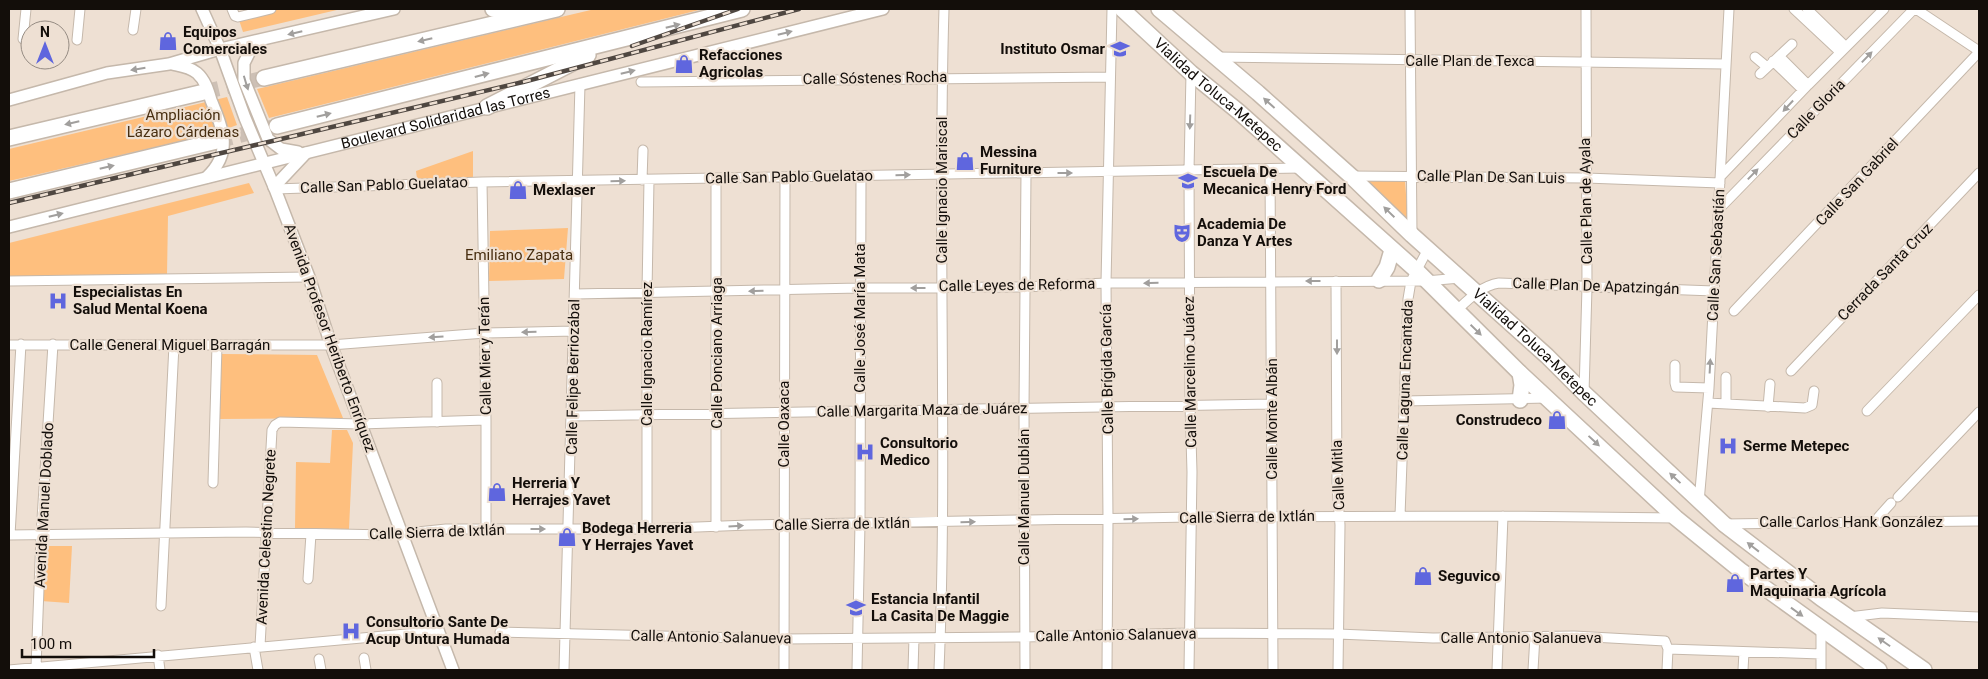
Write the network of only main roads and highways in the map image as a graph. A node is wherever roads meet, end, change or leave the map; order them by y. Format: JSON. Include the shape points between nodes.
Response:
{"nodes":[{"id":1,"x":202,"y":9,"type":"edge"},
{"id":2,"x":394,"y":9,"type":"edge"},
{"id":3,"x":492,"y":9,"type":"edge"},
{"id":4,"x":742,"y":9,"type":"edge"},
{"id":5,"x":883,"y":9,"type":"edge"},
{"id":6,"x":1122,"y":9,"type":"edge"},
{"id":7,"x":1158,"y":9,"type":"edge"},
{"id":8,"x":554,"y":10,"type":"edge"},
{"id":9,"x":626,"y":38,"type":"junction"},
{"id":10,"x":261,"y":41,"type":"junction"},
{"id":11,"x":220,"y":49,"type":"junction"},
{"id":12,"x":168,"y":64,"type":"junction"},
{"id":13,"x":264,"y":78,"type":"tunnel mouth"},
{"id":14,"x":204,"y":92,"type":"tunnel mouth"},
{"id":15,"x":9,"y":100,"type":"edge"},
{"id":16,"x":487,"y":107,"type":"junction"},
{"id":17,"x":277,"y":126,"type":"tunnel mouth"},
{"id":18,"x":9,"y":138,"type":"edge"},
{"id":19,"x":217,"y":141,"type":"tunnel mouth"},
{"id":20,"x":306,"y":153,"type":"junction"},
{"id":21,"x":265,"y":163,"type":"junction"},
{"id":22,"x":207,"y":178,"type":"junction"},
{"id":23,"x":275,"y":188,"type":"junction"},
{"id":24,"x":9,"y":191,"type":"edge"},
{"id":25,"x":9,"y":227,"type":"edge"},
{"id":26,"x":1392,"y":250,"type":"junction"},
{"id":27,"x":1379,"y":280,"type":"road end"},
{"id":28,"x":1520,"y":373,"type":"junction"},
{"id":29,"x":1520,"y":400,"type":"road end"},
{"id":30,"x":453,"y":670,"type":"edge"},
{"id":31,"x":1880,"y":670,"type":"edge"},
{"id":32,"x":1924,"y":670,"type":"edge"}],
"edges":[{"from":1,"to":11,"type":"main road","name":"Avenida Profesor Heriberto Enríquez"},
{"from":2,"to":10,"type":"main road","one_way":true},
{"from":3,"to":8,"type":"highway","via":[[517,12]]},
{"from":9,"to":4,"type":"highway","one_way":true},
{"from":16,"to":5,"type":"main road","name":"Boulevard Solidaridad las Torres","one_way":true},
{"from":6,"to":26,"type":"highway","name":"Vialidad Toluca-Metepec"},
{"from":32,"to":7,"type":"highway","name":"Vialidad Toluca-Metepec","one_way":true,"via":[[1821,598],[1724,524],[1351,176]]},
{"from":8,"to":13,"type":"highway","one_way":true},
{"from":9,"to":16,"type":"highway","via":[[575,60]]},
{"from":17,"to":9,"type":"highway","one_way":true},
{"from":10,"to":11,"type":"main road"},
{"from":10,"to":20,"type":"main road","one_way":true,"via":[[247,57],[244,80],[268,139],[276,147]]},
{"from":11,"to":12,"type":"main road"},
{"from":11,"to":21,"type":"main road","name":"Avenida Profesor Heriberto Enríquez"},
{"from":12,"to":15,"type":"main road","one_way":true,"via":[[107,73]]},
{"from":12,"to":22,"type":"main road","via":[[188,68],[203,79],[222,126],[223,154]]},
{"from":14,"to":18,"type":"highway","one_way":true},
{"from":16,"to":20,"type":"main road","name":"Boulevard Solidaridad las Torres"},
{"from":24,"to":19,"type":"highway","one_way":true},
{"from":20,"to":21,"type":"main road","name":"Boulevard Solidaridad las Torres"},
{"from":20,"to":23,"type":"main road"},
{"from":21,"to":22,"type":"main road","name":"Boulevard Solidaridad las Torres"},
{"from":21,"to":23,"type":"main road","name":"Avenida Profesor Heriberto Enríquez"},
{"from":25,"to":22,"type":"main road","name":"Boulevard Solidaridad las Torres","one_way":true},
{"from":23,"to":30,"type":"main road","name":"Avenida Profesor Heriberto Enríquez"},
{"from":26,"to":27,"type":"highway","via":[[1387,268]]},
{"from":26,"to":28,"type":"highway","name":"Vialidad Toluca-Metepec","one_way":true},
{"from":28,"to":29,"type":"highway"},
{"from":28,"to":31,"type":"highway","name":"Vialidad Toluca-Metepec","one_way":true,"via":[[1676,518],[1740,570]]}]}
